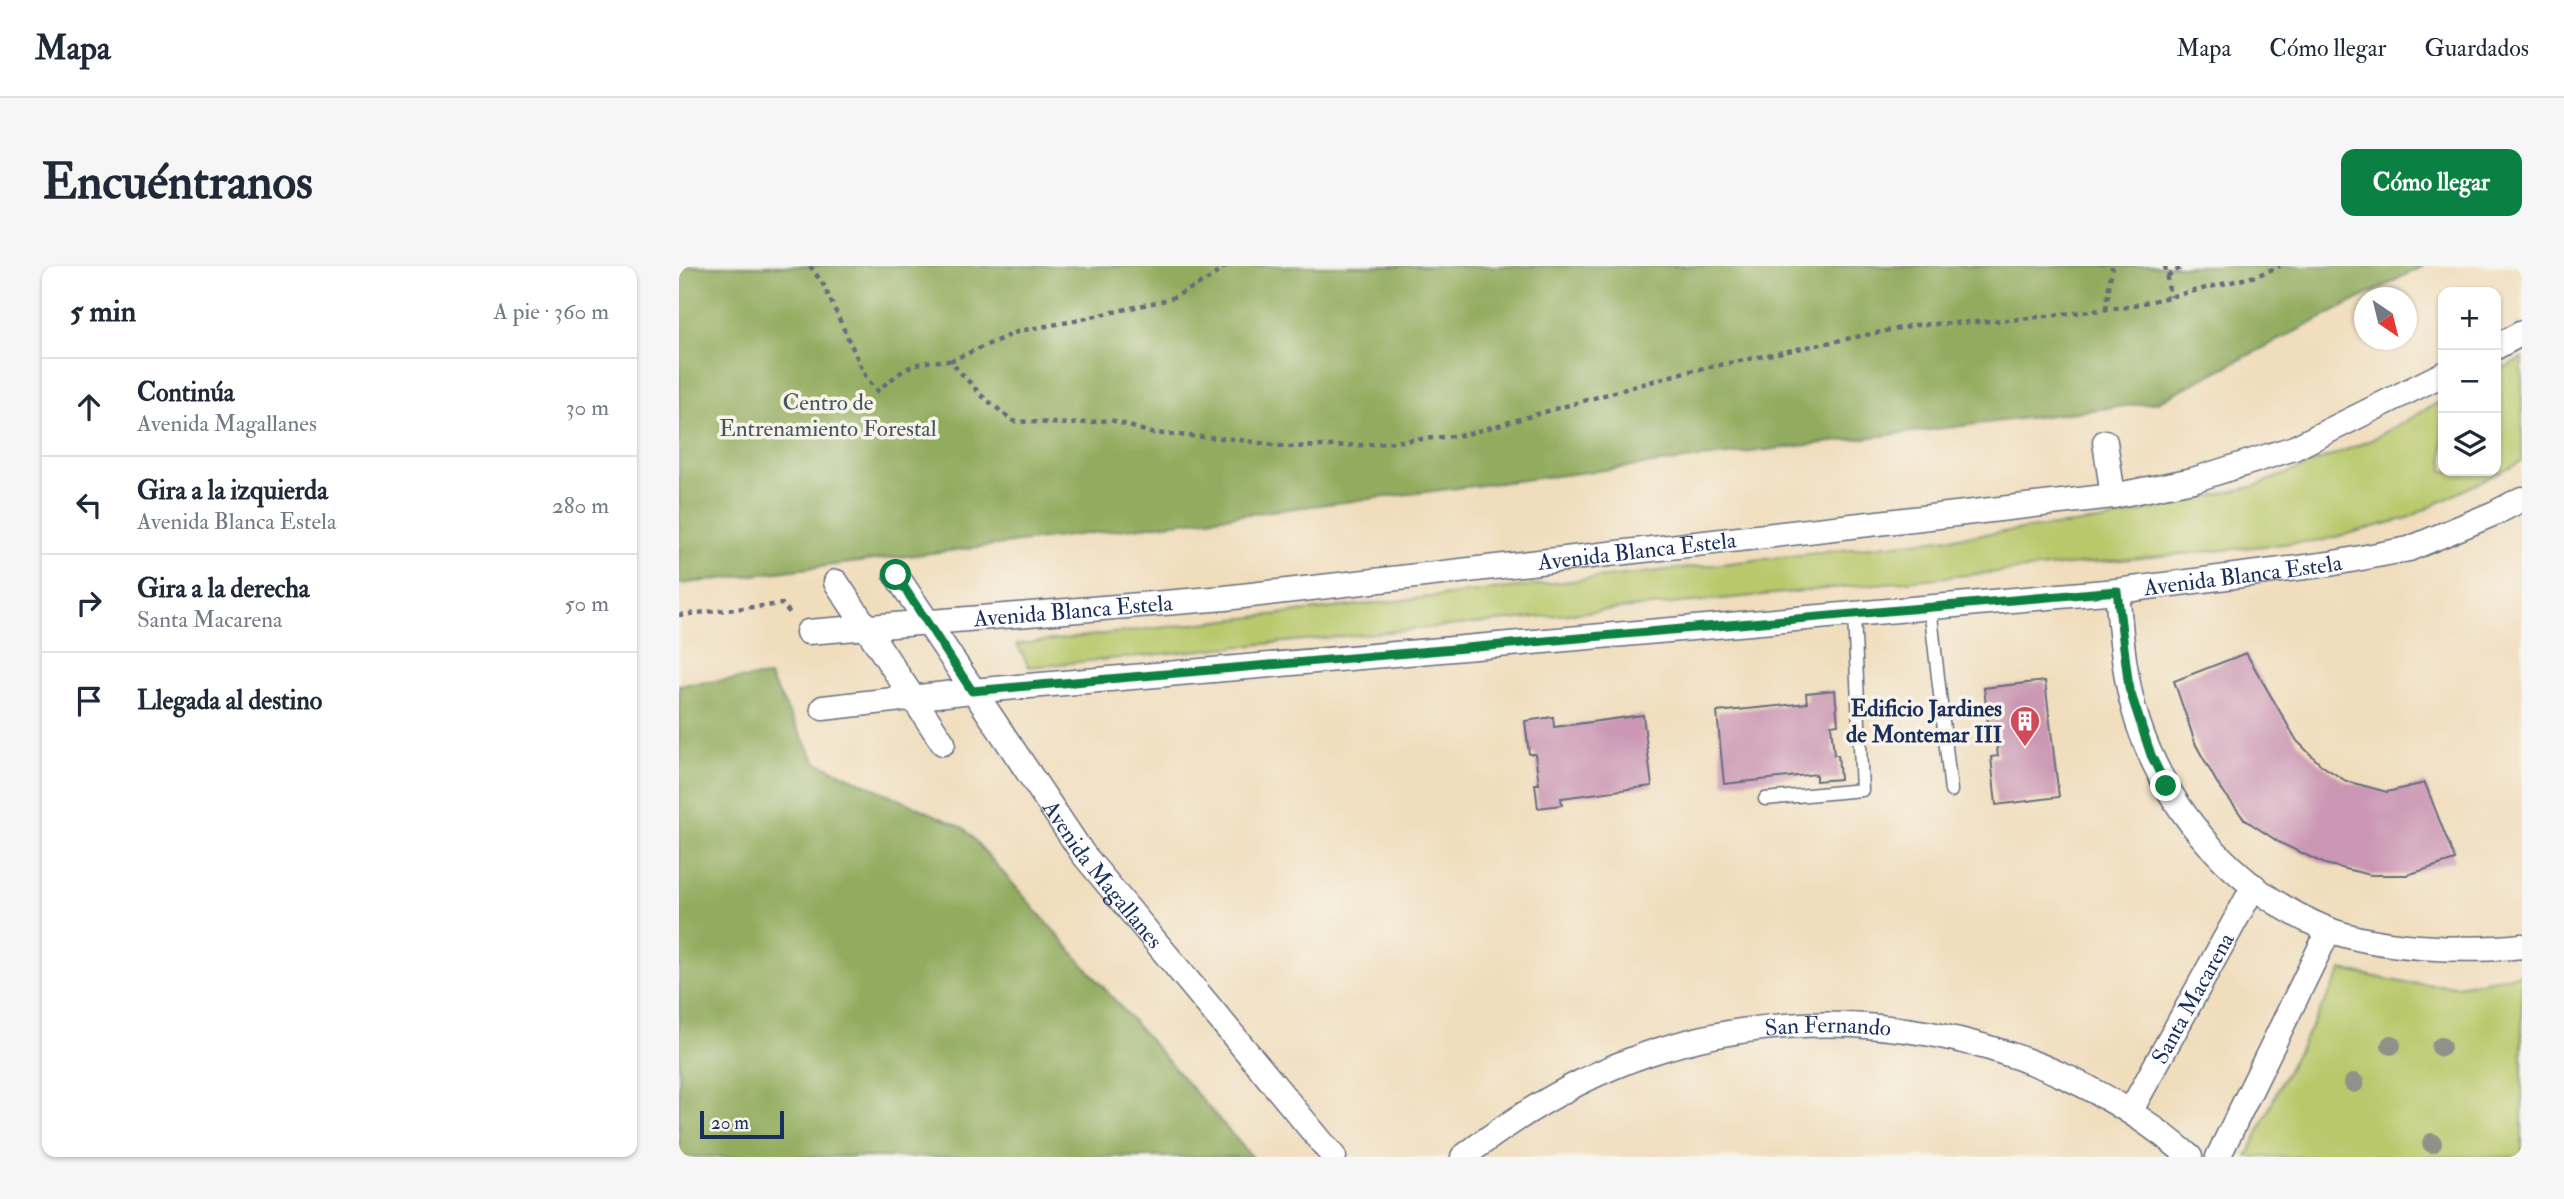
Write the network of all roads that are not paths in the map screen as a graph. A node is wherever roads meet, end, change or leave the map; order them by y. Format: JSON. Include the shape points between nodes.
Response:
{"nodes":[{"id":1,"x":2522,"y":333,"type":"edge"},
{"id":2,"x":2501,"y":344,"type":"edge"},
{"id":3,"x":2438,"y":377,"type":"edge"},
{"id":4,"x":2105,"y":442,"type":"dead end"},
{"id":5,"x":2113,"y":496,"type":"junction"},
{"id":6,"x":2522,"y":499,"type":"edge"},
{"id":7,"x":896,"y":575,"type":"dead end"},
{"id":8,"x":836,"y":582,"type":"dead end"},
{"id":9,"x":2117,"y":591,"type":"junction"},
{"id":10,"x":1930,"y":607,"type":"junction"},
{"id":11,"x":1854,"y":615,"type":"junction"},
{"id":12,"x":928,"y":624,"type":"junction"},
{"id":13,"x":867,"y":628,"type":"junction"},
{"id":14,"x":808,"y":632,"type":"road end"},
{"id":15,"x":972,"y":691,"type":"junction"},
{"id":16,"x":913,"y":698,"type":"junction"},
{"id":17,"x":823,"y":708,"type":"dead end"},
{"id":18,"x":943,"y":743,"type":"dead end"},
{"id":19,"x":1951,"y":791,"type":"dead end"},
{"id":20,"x":1765,"y":799,"type":"dead end"},
{"id":21,"x":2254,"y":886,"type":"junction"},
{"id":22,"x":2329,"y":930,"type":"junction"},
{"id":23,"x":2522,"y":946,"type":"edge"},
{"id":24,"x":2130,"y":1112,"type":"junction"},
{"id":25,"x":1334,"y":1157,"type":"edge"},
{"id":26,"x":1463,"y":1157,"type":"edge"},
{"id":27,"x":2190,"y":1157,"type":"edge"},
{"id":28,"x":2218,"y":1157,"type":"edge"}],
"edges":[{"from":1,"to":2,"type":"street"},
{"from":3,"to":5,"type":"street","name":"Avenida Blanca Estela","via":[[2294,448],[2193,480]]},
{"from":4,"to":5,"type":"street"},
{"from":5,"to":12,"type":"street","name":"Avenida Blanca Estela","via":[[1225,598]]},
{"from":6,"to":9,"type":"street","name":"Avenida Blanca Estela","via":[[2409,550]]},
{"from":7,"to":12,"type":"street","name":"Avenida Magallanes"},
{"from":8,"to":13,"type":"street"},
{"from":9,"to":10,"type":"street","name":"Avenida Blanca Estela"},
{"from":9,"to":21,"type":"street","via":[[2129,688],[2151,755],[2191,823]]},
{"from":10,"to":11,"type":"street","name":"Avenida Blanca Estela"},
{"from":10,"to":19,"type":"lane"},
{"from":11,"to":15,"type":"street","name":"Avenida Blanca Estela"},
{"from":11,"to":20,"type":"lane","via":[[1863,790]]},
{"from":12,"to":13,"type":"street","name":"Avenida Blanca Estela"},
{"from":12,"to":15,"type":"street","name":"Avenida Magallanes"},
{"from":13,"to":14,"type":"street","name":"Avenida Blanca Estela"},
{"from":13,"to":16,"type":"street"},
{"from":15,"to":16,"type":"street","name":"Avenida Blanca Estela"},
{"from":15,"to":25,"type":"street","name":"Avenida Magallanes","via":[[1083,854]]},
{"from":16,"to":17,"type":"street","name":"Avenida Blanca Estela"},
{"from":16,"to":18,"type":"street"},
{"from":21,"to":22,"type":"street"},
{"from":21,"to":24,"type":"street","name":"Santa Macarena"},
{"from":22,"to":23,"type":"street","via":[[2416,946]]},
{"from":22,"to":28,"type":"street"},
{"from":24,"to":26,"type":"street","name":"San Fernando","via":[[2051,1070],[1967,1041],[1879,1026],[1785,1026],[1692,1040],[1603,1071],[1520,1115]]},
{"from":24,"to":27,"type":"street","name":"San Fernando"}]}
